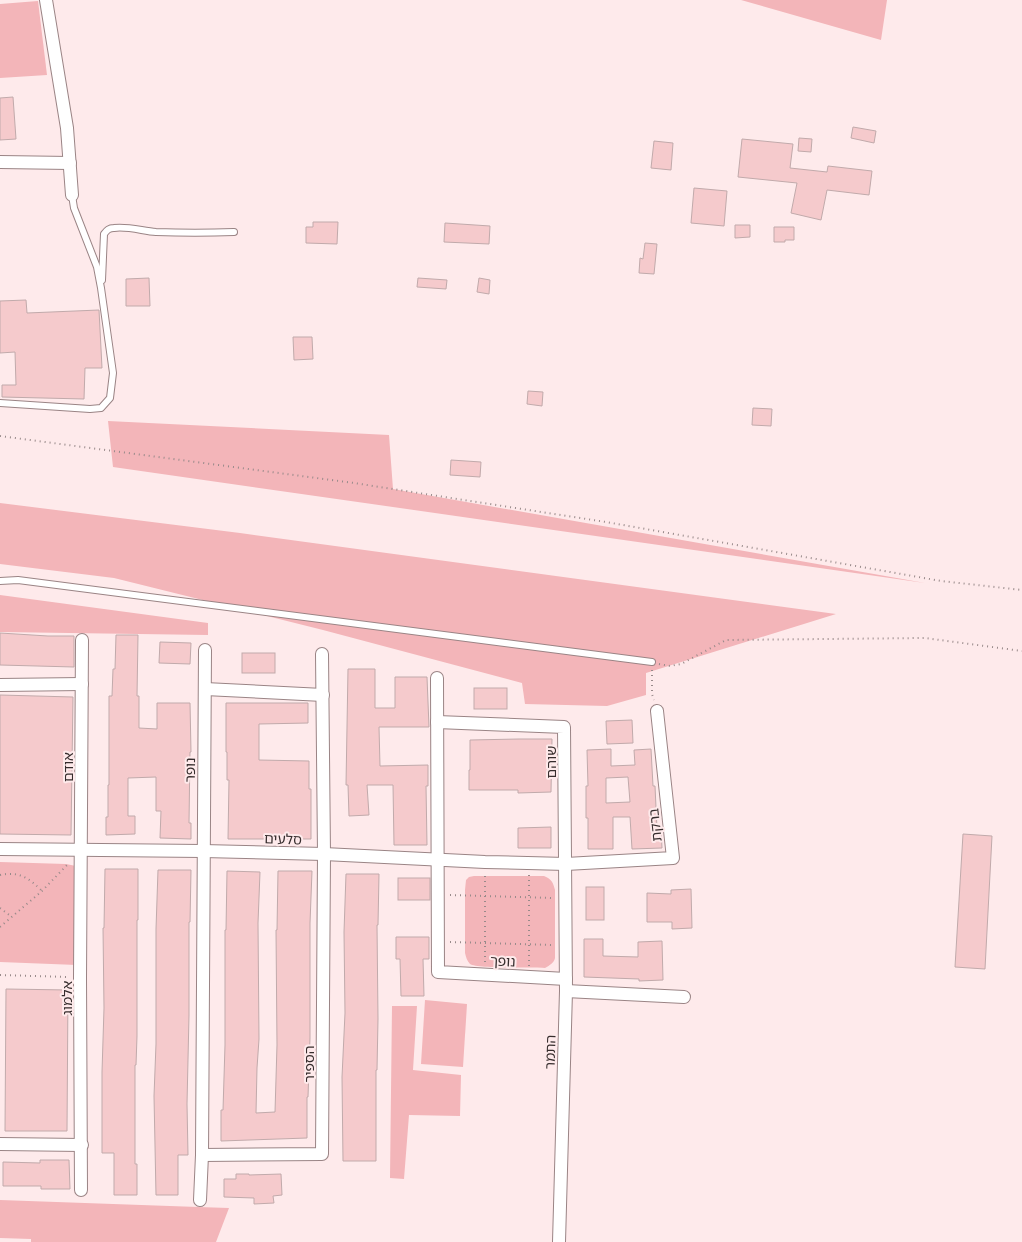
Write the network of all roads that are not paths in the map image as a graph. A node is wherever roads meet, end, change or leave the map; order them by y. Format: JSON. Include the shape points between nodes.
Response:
{"nodes":[{"id":1,"x":46,"y":0,"type":"edge"},
{"id":2,"x":0,"y":162,"type":"edge"},
{"id":3,"x":70,"y":163,"type":"junction"},
{"id":4,"x":72,"y":195,"type":"joint"},
{"id":5,"x":234,"y":232,"type":"dead end"},
{"id":6,"x":101,"y":288,"type":"junction"},
{"id":7,"x":0,"y":403,"type":"edge"},
{"id":8,"x":0,"y":581,"type":"edge"},
{"id":9,"x":82,"y":640,"type":"dead end"},
{"id":10,"x":205,"y":650,"type":"dead end"},
{"id":11,"x":322,"y":654,"type":"dead end"},
{"id":12,"x":652,"y":662,"type":"road end"},
{"id":13,"x":437,"y":678,"type":"dead end"},
{"id":14,"x":82,"y":684,"type":"junction"},
{"id":15,"x":0,"y":685,"type":"edge"},
{"id":16,"x":205,"y":689,"type":"junction"},
{"id":17,"x":323,"y":695,"type":"junction"},
{"id":18,"x":657,"y":711,"type":"road end"},
{"id":19,"x":437,"y":722,"type":"junction"},
{"id":20,"x":0,"y":849,"type":"edge"},
{"id":21,"x":81,"y":850,"type":"junction"},
{"id":22,"x":203,"y":851,"type":"junction"},
{"id":23,"x":324,"y":854,"type":"junction"},
{"id":24,"x":438,"y":860,"type":"junction"},
{"id":25,"x":566,"y":864,"type":"junction"},
{"id":26,"x":566,"y":985,"type":"junction"},
{"id":27,"x":684,"y":997,"type":"dead end"},
{"id":28,"x":0,"y":1144,"type":"edge"},
{"id":29,"x":82,"y":1145,"type":"junction"},
{"id":30,"x":202,"y":1155,"type":"junction"},
{"id":31,"x":81,"y":1190,"type":"dead end"},
{"id":32,"x":200,"y":1200,"type":"dead end"},
{"id":33,"x":559,"y":1242,"type":"edge"}],
"edges":[{"from":1,"to":3,"type":"street"},
{"from":2,"to":3,"type":"street"},
{"from":3,"to":4,"type":"street"},
{"from":4,"to":6,"type":"lane"},
{"from":5,"to":6,"type":"lane","via":[[107,230],[104,234]]},
{"from":6,"to":7,"type":"lane","via":[[113,373],[110,398],[101,408],[90,409]]},
{"from":8,"to":12,"type":"lane","via":[[18,580]]},
{"from":9,"to":14,"type":"street","name":"אודם"},
{"from":10,"to":16,"type":"street","name":"נופר"},
{"from":11,"to":17,"type":"street"},
{"from":13,"to":19,"type":"street"},
{"from":14,"to":15,"type":"street"},
{"from":14,"to":21,"type":"street","name":"אודם"},
{"from":16,"to":17,"type":"street"},
{"from":16,"to":22,"type":"street","name":"נופר"},
{"from":17,"to":23,"type":"street"},
{"from":18,"to":25,"type":"street","name":"ברקת","via":[[673,858]]},
{"from":19,"to":24,"type":"street"},
{"from":19,"to":25,"type":"street","name":"שוהם","via":[[564,727]]},
{"from":20,"to":21,"type":"street","name":"סלעים"},
{"from":21,"to":22,"type":"street","name":"סלעים"},
{"from":21,"to":29,"type":"street","name":"אלמוג"},
{"from":22,"to":23,"type":"street","name":"סלעים"},
{"from":22,"to":30,"type":"street"},
{"from":23,"to":24,"type":"street","name":"סלעים"},
{"from":23,"to":30,"type":"street","name":"הספיר","via":[[322,1154]]},
{"from":24,"to":25,"type":"street","name":"סלעים"},
{"from":24,"to":26,"type":"street","name":"נופך","via":[[438,972],[528,976]]},
{"from":25,"to":26,"type":"street","name":"התמר"},
{"from":26,"to":27,"type":"street","name":"נופך"},
{"from":26,"to":33,"type":"street","name":"התמר"},
{"from":28,"to":29,"type":"street"},
{"from":29,"to":31,"type":"street","name":"אלמוג"},
{"from":30,"to":32,"type":"street"}]}
